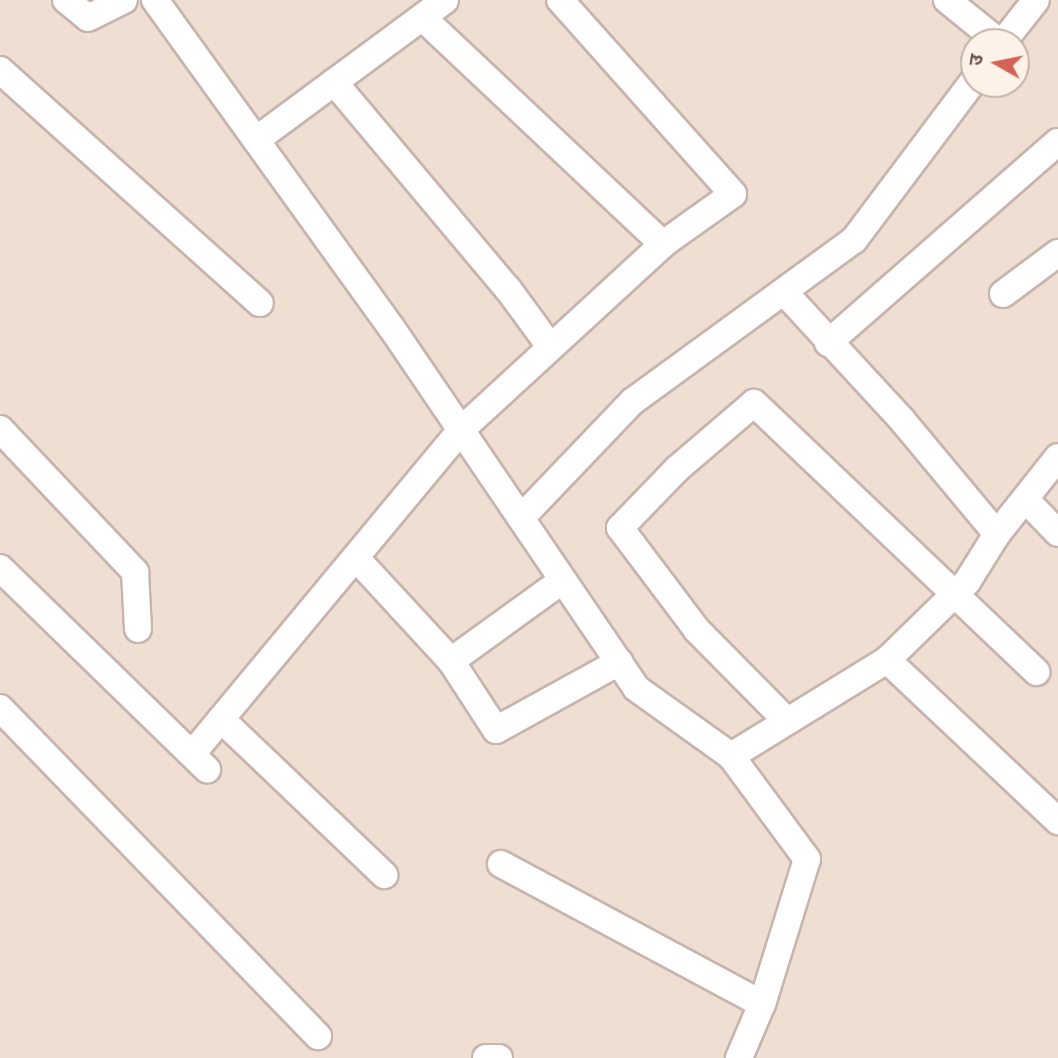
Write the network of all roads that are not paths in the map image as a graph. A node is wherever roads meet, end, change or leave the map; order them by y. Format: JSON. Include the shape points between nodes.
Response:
{"nodes":[{"id":1,"x":66,"y":0,"type":"edge"},
{"id":2,"x":124,"y":0,"type":"edge"},
{"id":3,"x":155,"y":0,"type":"edge"},
{"id":4,"x":445,"y":0,"type":"edge"},
{"id":5,"x":560,"y":0,"type":"edge"},
{"id":6,"x":947,"y":0,"type":"edge"},
{"id":7,"x":1036,"y":0,"type":"edge"},
{"id":8,"x":424,"y":19,"type":"junction"},
{"id":9,"x":983,"y":28,"type":"edge"},
{"id":10,"x":1013,"y":28,"type":"edge"},
{"id":11,"x":0,"y":70,"type":"edge"},
{"id":12,"x":334,"y":82,"type":"junction"},
{"id":13,"x":960,"y":98,"type":"edge"},
{"id":14,"x":256,"y":140,"type":"junction"},
{"id":15,"x":1058,"y":142,"type":"edge"},
{"id":16,"x":663,"y":244,"type":"junction"},
{"id":17,"x":1058,"y":253,"type":"edge"},
{"id":18,"x":785,"y":293,"type":"junction"},
{"id":19,"x":1003,"y":294,"type":"dead end"},
{"id":20,"x":260,"y":303,"type":"dead end"},
{"id":21,"x":828,"y":343,"type":"junction"},
{"id":22,"x":549,"y":345,"type":"junction"},
{"id":23,"x":0,"y":429,"type":"edge"},
{"id":24,"x":461,"y":430,"type":"junction"},
{"id":25,"x":1058,"y":457,"type":"edge"},
{"id":26,"x":1025,"y":499,"type":"junction"},
{"id":27,"x":521,"y":518,"type":"junction"},
{"id":28,"x":1058,"y":533,"type":"edge"},
{"id":29,"x":997,"y":534,"type":"junction"},
{"id":30,"x":356,"y":558,"type":"junction"},
{"id":31,"x":563,"y":580,"type":"junction"},
{"id":32,"x":5,"y":584,"type":"edge"},
{"id":33,"x":956,"y":594,"type":"junction"},
{"id":34,"x":138,"y":629,"type":"dead end"},
{"id":35,"x":887,"y":660,"type":"junction"},
{"id":36,"x":451,"y":661,"type":"junction"},
{"id":37,"x":619,"y":662,"type":"junction"},
{"id":38,"x":1036,"y":673,"type":"dead end"},
{"id":39,"x":0,"y":708,"type":"edge"},
{"id":40,"x":221,"y":719,"type":"junction"},
{"id":41,"x":786,"y":720,"type":"junction"},
{"id":42,"x":731,"y":755,"type":"junction"},
{"id":43,"x":1058,"y":821,"type":"edge"},
{"id":44,"x":501,"y":864,"type":"dead end"},
{"id":45,"x":384,"y":875,"type":"dead end"},
{"id":46,"x":762,"y":1004,"type":"junction"},
{"id":47,"x":318,"y":1036,"type":"dead end"},
{"id":48,"x":486,"y":1058,"type":"edge"},
{"id":49,"x":499,"y":1058,"type":"edge"},
{"id":50,"x":739,"y":1058,"type":"edge"}],
"edges":[{"from":1,"to":2,"type":"street","via":[[88,18]]},
{"from":3,"to":14,"type":"street"},
{"from":4,"to":8,"type":"street"},
{"from":5,"to":16,"type":"street","via":[[733,194]]},
{"from":6,"to":9,"type":"street"},
{"from":7,"to":10,"type":"street"},
{"from":8,"to":12,"type":"street"},
{"from":8,"to":16,"type":"street"},
{"from":11,"to":20,"type":"street"},
{"from":12,"to":14,"type":"street"},
{"from":12,"to":22,"type":"street","via":[[508,289]]},
{"from":13,"to":18,"type":"street","via":[[854,240]]},
{"from":14,"to":24,"type":"street"},
{"from":15,"to":21,"type":"street"},
{"from":16,"to":22,"type":"street"},
{"from":17,"to":19,"type":"street"},
{"from":18,"to":21,"type":"street"},
{"from":18,"to":27,"type":"street","via":[[771,297],[633,401]]},
{"from":21,"to":29,"type":"street","via":[[902,421]]},
{"from":22,"to":24,"type":"street"},
{"from":23,"to":34,"type":"street","via":[[135,572]]},
{"from":24,"to":27,"type":"street"},
{"from":24,"to":30,"type":"street"},
{"from":25,"to":26,"type":"street"},
{"from":26,"to":28,"type":"street"},
{"from":26,"to":29,"type":"street"},
{"from":27,"to":31,"type":"street"},
{"from":29,"to":33,"type":"street"},
{"from":30,"to":36,"type":"street"},
{"from":30,"to":40,"type":"street"},
{"from":31,"to":36,"type":"street"},
{"from":31,"to":37,"type":"street"},
{"from":32,"to":40,"type":"street","via":[[200,761]]},
{"from":33,"to":35,"type":"street"},
{"from":33,"to":38,"type":"street"},
{"from":33,"to":41,"type":"street","via":[[754,403],[677,469],[620,527],[697,630]]},
{"from":35,"to":41,"type":"street"},
{"from":35,"to":43,"type":"street"},
{"from":36,"to":37,"type":"street","via":[[496,730]]},
{"from":37,"to":42,"type":"street","via":[[636,688]]},
{"from":39,"to":47,"type":"street"},
{"from":40,"to":45,"type":"street"},
{"from":41,"to":42,"type":"street"},
{"from":42,"to":46,"type":"street","via":[[807,859]]},
{"from":44,"to":46,"type":"street"},
{"from":46,"to":50,"type":"street"},
{"from":48,"to":49,"type":"street"}]}
